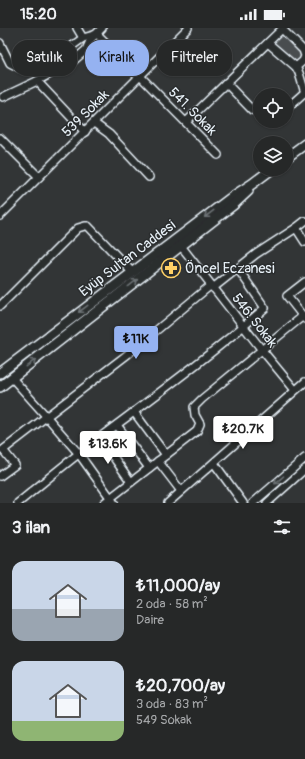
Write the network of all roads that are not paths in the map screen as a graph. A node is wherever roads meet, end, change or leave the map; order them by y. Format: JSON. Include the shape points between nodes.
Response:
{"nodes":[{"id":1,"x":77,"y":28,"type":"edge"},
{"id":2,"x":188,"y":28,"type":"edge"},
{"id":3,"x":283,"y":28,"type":"edge"},
{"id":4,"x":99,"y":30,"type":"edge"},
{"id":5,"x":83,"y":38,"type":"junction"},
{"id":6,"x":108,"y":40,"type":"edge"},
{"id":7,"x":0,"y":43,"type":"edge"},
{"id":8,"x":268,"y":43,"type":"junction"},
{"id":9,"x":149,"y":67,"type":"edge"},
{"id":10,"x":296,"y":67,"type":"junction"},
{"id":11,"x":140,"y":76,"type":"joint"},
{"id":12,"x":37,"y":81,"type":"junction"},
{"id":13,"x":226,"y":83,"type":"junction"},
{"id":14,"x":305,"y":92,"type":"edge"},
{"id":15,"x":3,"y":97,"type":"dead end"},
{"id":16,"x":293,"y":103,"type":"edge"},
{"id":17,"x":253,"y":109,"type":"edge"},
{"id":18,"x":94,"y":122,"type":"junction"},
{"id":19,"x":186,"y":122,"type":"junction"},
{"id":20,"x":85,"y":132,"type":"junction"},
{"id":21,"x":0,"y":138,"type":"edge"},
{"id":22,"x":305,"y":144,"type":"edge"},
{"id":23,"x":293,"y":153,"type":"edge"},
{"id":24,"x":218,"y":155,"type":"dead end"},
{"id":25,"x":263,"y":176,"type":"edge"},
{"id":26,"x":40,"y":177,"type":"junction"},
{"id":27,"x":150,"y":177,"type":"dead end"},
{"id":28,"x":252,"y":184,"type":"junction"},
{"id":29,"x":0,"y":216,"type":"edge"},
{"id":30,"x":305,"y":221,"type":"edge"},
{"id":31,"x":296,"y":228,"type":"junction"},
{"id":32,"x":305,"y":242,"type":"edge"},
{"id":33,"x":181,"y":246,"type":"junction"},
{"id":34,"x":238,"y":269,"type":"junction"},
{"id":35,"x":132,"y":272,"type":"junction"},
{"id":36,"x":305,"y":282,"type":"edge"},
{"id":37,"x":212,"y":287,"type":"junction"},
{"id":38,"x":0,"y":306,"type":"edge"},
{"id":39,"x":304,"y":318,"type":"edge"},
{"id":40,"x":244,"y":326,"type":"junction"},
{"id":41,"x":262,"y":350,"type":"junction"},
{"id":42,"x":0,"y":373,"type":"edge"},
{"id":43,"x":12,"y":378,"type":"junction"},
{"id":44,"x":305,"y":382,"type":"edge"},
{"id":45,"x":0,"y":387,"type":"edge"},
{"id":46,"x":295,"y":390,"type":"junction"},
{"id":47,"x":134,"y":412,"type":"junction"},
{"id":48,"x":47,"y":417,"type":"junction"},
{"id":49,"x":117,"y":425,"type":"junction"},
{"id":50,"x":100,"y":438,"type":"junction"},
{"id":51,"x":79,"y":454,"type":"junction"},
{"id":52,"x":166,"y":455,"type":"junction"},
{"id":53,"x":305,"y":458,"type":"edge"},
{"id":54,"x":158,"y":461,"type":"junction"},
{"id":55,"x":214,"y":463,"type":"junction"},
{"id":56,"x":149,"y":468,"type":"junction"},
{"id":57,"x":305,"y":469,"type":"edge"},
{"id":58,"x":0,"y":476,"type":"edge"},
{"id":59,"x":131,"y":482,"type":"junction"},
{"id":60,"x":180,"y":491,"type":"junction"},
{"id":61,"x":112,"y":500,"type":"edge"},
{"id":62,"x":18,"y":503,"type":"edge"},
{"id":63,"x":104,"y":503,"type":"edge"},
{"id":64,"x":168,"y":503,"type":"edge"},
{"id":65,"x":243,"y":503,"type":"edge"},
{"id":66,"x":253,"y":503,"type":"edge"},
{"id":67,"x":267,"y":503,"type":"edge"}],
"edges":[{"from":1,"to":5,"type":"street"},
{"from":2,"to":9,"type":"street","name":"539 Sokak"},
{"from":3,"to":8,"type":"street"},
{"from":3,"to":10,"type":"street","via":[[303,50],[305,56]]},
{"from":4,"to":5,"type":"street"},
{"from":4,"to":6,"type":"street","name":"541. Sokak"},
{"from":4,"to":12,"type":"street","via":[[86,50],[77,58]]},
{"from":5,"to":7,"type":"street","via":[[68,49],[25,68],[10,63]]},
{"from":8,"to":10,"type":"street"},
{"from":8,"to":13,"type":"street"},
{"from":10,"to":14,"type":"street"},
{"from":11,"to":18,"type":"street","name":"539 Sokak"},
{"from":11,"to":19,"type":"street","name":"541. Sokak"},
{"from":12,"to":15,"type":"street"},
{"from":12,"to":20,"type":"street"},
{"from":13,"to":17,"type":"street"},
{"from":13,"to":19,"type":"street"},
{"from":14,"to":16,"type":"street"},
{"from":18,"to":20,"type":"street","name":"539 Sokak"},
{"from":18,"to":27,"type":"street"},
{"from":19,"to":24,"type":"street","name":"541. Sokak"},
{"from":20,"to":26,"type":"street","name":"539 Sokak"},
{"from":21,"to":26,"type":"street"},
{"from":22,"to":23,"type":"main road"},
{"from":25,"to":28,"type":"main road","name":"Eyüp Sultan Caddesi"},
{"from":26,"to":29,"type":"street","name":"539 Sokak"},
{"from":28,"to":33,"type":"main road","via":[[243,196]]},
{"from":28,"to":35,"type":"main road","name":"Eyüp Sultan Caddesi","one_way":true},
{"from":30,"to":31,"type":"street"},
{"from":31,"to":32,"type":"street"},
{"from":31,"to":34,"type":"street"},
{"from":33,"to":37,"type":"street","name":"546. Sokak"},
{"from":43,"to":33,"type":"main road","one_way":true},
{"from":34,"to":37,"type":"street"},
{"from":34,"to":40,"type":"street","via":[[265,308]]},
{"from":35,"to":38,"type":"street","via":[[88,226],[85,226],[78,228]]},
{"from":35,"to":42,"type":"main road","name":"Eyüp Sultan Caddesi","one_way":true},
{"from":36,"to":39,"type":"street","via":[[287,296]]},
{"from":37,"to":40,"type":"street","name":"546. Sokak"},
{"from":37,"to":48,"type":"street"},
{"from":39,"to":41,"type":"street"},
{"from":40,"to":41,"type":"street","name":"546. Sokak"},
{"from":40,"to":47,"type":"street"},
{"from":41,"to":46,"type":"street","name":"546. Sokak"},
{"from":41,"to":52,"type":"street","via":[[202,398],[194,407],[200,424],[197,431]]},
{"from":43,"to":45,"type":"main road"},
{"from":43,"to":48,"type":"street"},
{"from":44,"to":46,"type":"street"},
{"from":46,"to":55,"type":"street"},
{"from":47,"to":49,"type":"street"},
{"from":47,"to":52,"type":"street"},
{"from":48,"to":51,"type":"street"},
{"from":48,"to":58,"type":"street","via":[[3,450],[15,465]]},
{"from":49,"to":50,"type":"street"},
{"from":49,"to":56,"type":"street"},
{"from":50,"to":51,"type":"street"},
{"from":50,"to":59,"type":"street"},
{"from":51,"to":61,"type":"street"},
{"from":51,"to":62,"type":"street"},
{"from":52,"to":54,"type":"street"},
{"from":53,"to":66,"type":"street","one_way":true},
{"from":54,"to":56,"type":"street"},
{"from":54,"to":60,"type":"street"},
{"from":55,"to":60,"type":"street"},
{"from":55,"to":65,"type":"street"},
{"from":56,"to":59,"type":"street"},
{"from":57,"to":67,"type":"street"},
{"from":59,"to":61,"type":"street"},
{"from":60,"to":64,"type":"street"},
{"from":61,"to":63,"type":"street"}]}
